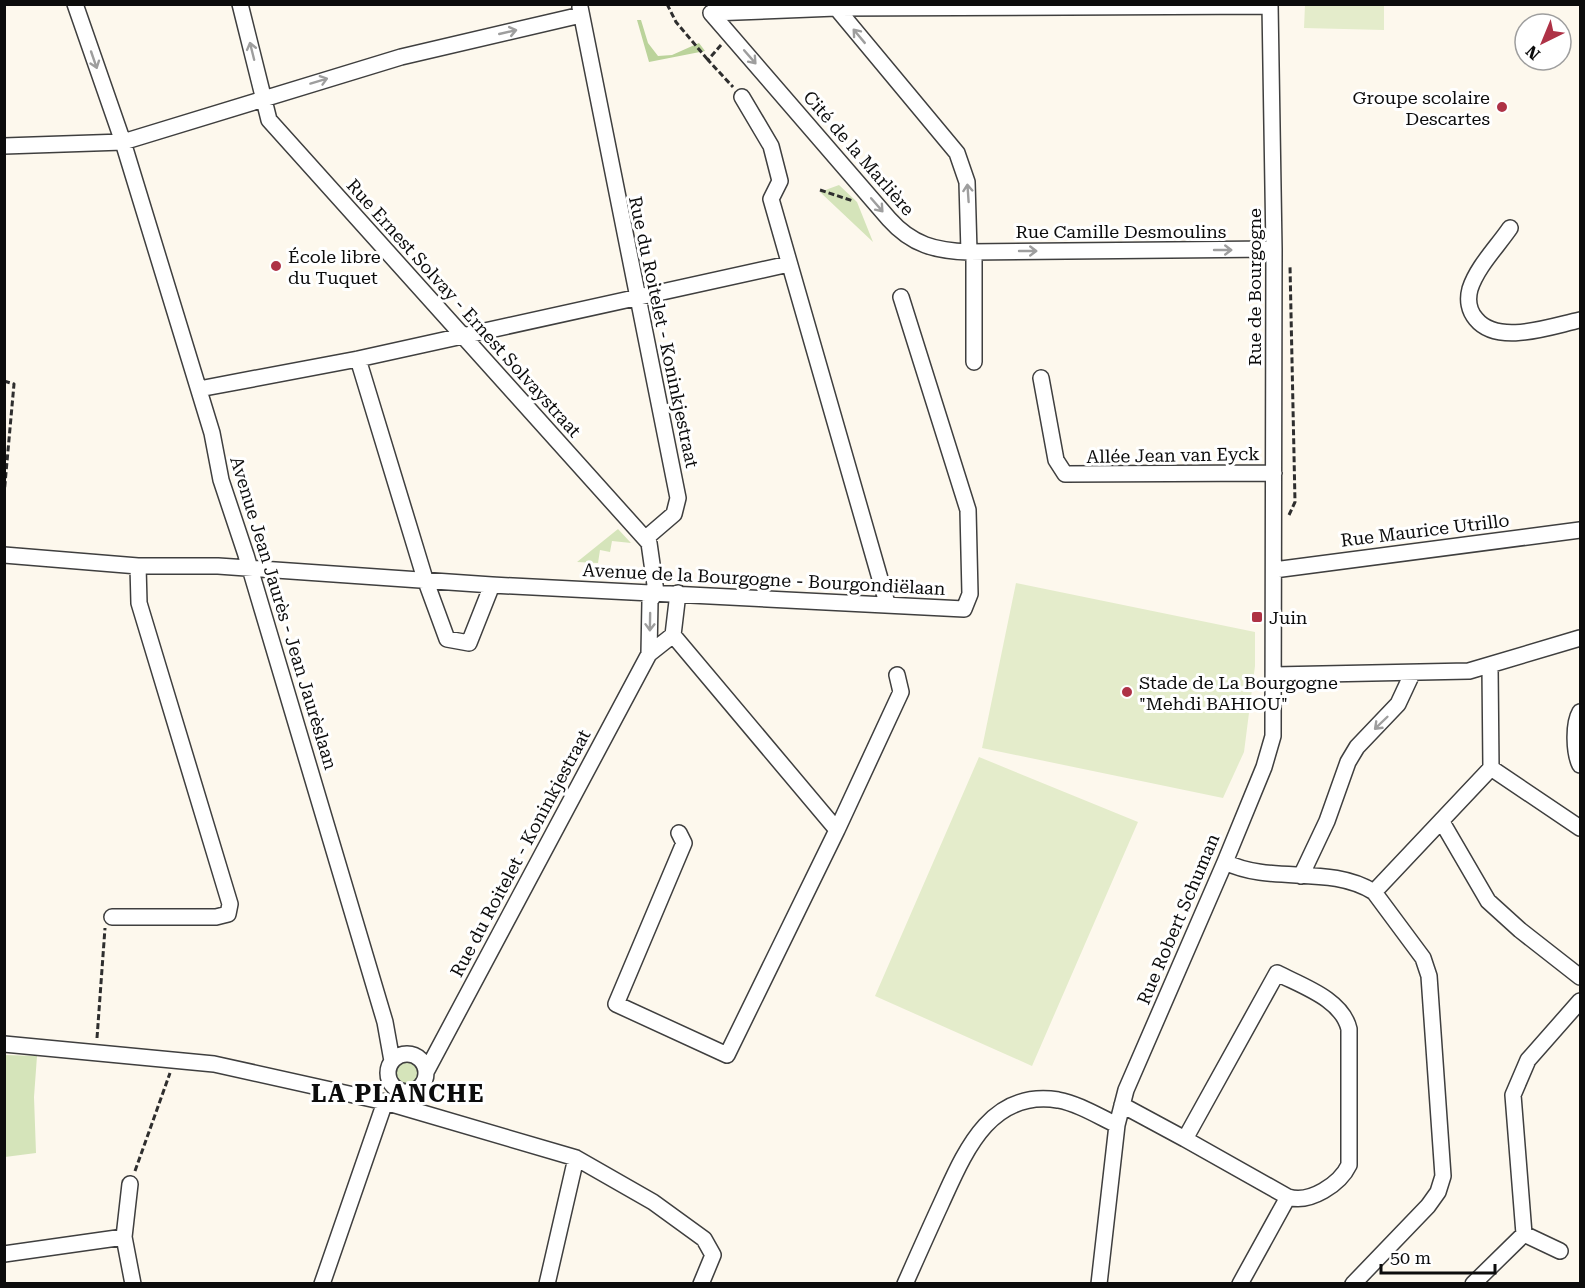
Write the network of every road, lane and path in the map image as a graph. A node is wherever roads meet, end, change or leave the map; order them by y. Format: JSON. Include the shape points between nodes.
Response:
{"nodes":[{"id":1,"x":75,"y":4,"type":"edge"},
{"id":2,"x":240,"y":4,"type":"edge"},
{"id":3,"x":667,"y":4,"type":"edge"},
{"id":4,"x":1270,"y":5,"type":"edge"},
{"id":5,"x":834,"y":6,"type":"edge"},
{"id":6,"x":926,"y":6,"type":"edge"},
{"id":7,"x":580,"y":10,"type":"edge"},
{"id":8,"x":730,"y":34,"type":"junction"},
{"id":9,"x":708,"y":60,"type":"junction"},
{"id":10,"x":742,"y":97,"type":"joint"},
{"id":11,"x":263,"y":98,"type":"junction"},
{"id":12,"x":123,"y":142,"type":"junction"},
{"id":13,"x":4,"y":146,"type":"edge"},
{"id":14,"x":1510,"y":228,"type":"dead end"},
{"id":15,"x":1274,"y":249,"type":"junction"},
{"id":16,"x":972,"y":252,"type":"junction"},
{"id":17,"x":1290,"y":258,"type":"dead end"},
{"id":18,"x":789,"y":264,"type":"junction"},
{"id":19,"x":636,"y":296,"type":"junction"},
{"id":20,"x":901,"y":297,"type":"dead end"},
{"id":21,"x":1581,"y":320,"type":"edge"},
{"id":22,"x":461,"y":335,"type":"junction"},
{"id":23,"x":358,"y":359,"type":"junction"},
{"id":24,"x":974,"y":362,"type":"dead end"},
{"id":25,"x":1041,"y":378,"type":"dead end"},
{"id":26,"x":4,"y":381,"type":"edge"},
{"id":27,"x":199,"y":390,"type":"junction"},
{"id":28,"x":1274,"y":473,"type":"junction"},
{"id":29,"x":4,"y":495,"type":"edge"},
{"id":30,"x":1274,"y":520,"type":"junction"},
{"id":31,"x":1581,"y":530,"type":"edge"},
{"id":32,"x":646,"y":538,"type":"junction"},
{"id":33,"x":4,"y":555,"type":"edge"},
{"id":34,"x":138,"y":566,"type":"junction"},
{"id":35,"x":250,"y":569,"type":"junction"},
{"id":36,"x":1274,"y":570,"type":"junction"},
{"id":37,"x":425,"y":579,"type":"junction"},
{"id":38,"x":492,"y":585,"type":"junction"},
{"id":39,"x":656,"y":592,"type":"junction"},
{"id":40,"x":678,"y":593,"type":"junction"},
{"id":41,"x":887,"y":603,"type":"junction"},
{"id":42,"x":673,"y":635,"type":"junction"},
{"id":43,"x":1581,"y":638,"type":"edge"},
{"id":44,"x":649,"y":654,"type":"junction"},
{"id":45,"x":1490,"y":667,"type":"junction"},
{"id":46,"x":1412,"y":674,"type":"junction"},
{"id":47,"x":897,"y":675,"type":"dead end"},
{"id":48,"x":1274,"y":675,"type":"junction"},
{"id":49,"x":1581,"y":712,"type":"edge"},
{"id":50,"x":1581,"y":765,"type":"edge"},
{"id":51,"x":1491,"y":768,"type":"junction"},
{"id":52,"x":1442,"y":822,"type":"junction"},
{"id":53,"x":1581,"y":828,"type":"edge"},
{"id":54,"x":837,"y":830,"type":"junction"},
{"id":55,"x":679,"y":833,"type":"dead end"},
{"id":56,"x":1225,"y":862,"type":"junction"},
{"id":57,"x":1301,"y":876,"type":"junction"},
{"id":58,"x":1374,"y":892,"type":"junction"},
{"id":59,"x":112,"y":917,"type":"joint"},
{"id":60,"x":1581,"y":976,"type":"edge"},
{"id":61,"x":1581,"y":1001,"type":"edge"},
{"id":62,"x":4,"y":1044,"type":"edge"},
{"id":63,"x":98,"y":1052,"type":"junction"},
{"id":64,"x":174,"y":1060,"type":"junction"},
{"id":65,"x":392,"y":1061,"type":"junction"},
{"id":66,"x":426,"y":1072,"type":"junction"},
{"id":67,"x":389,"y":1080,"type":"junction"},
{"id":68,"x":404,"y":1091,"type":"junction"},
{"id":69,"x":386,"y":1103,"type":"junction"},
{"id":70,"x":1122,"y":1105,"type":"junction"},
{"id":71,"x":1117,"y":1125,"type":"junction"},
{"id":72,"x":1185,"y":1139,"type":"junction"},
{"id":73,"x":576,"y":1158,"type":"junction"},
{"id":74,"x":130,"y":1184,"type":"joint"},
{"id":75,"x":1288,"y":1197,"type":"junction"},
{"id":76,"x":1524,"y":1234,"type":"junction"},
{"id":77,"x":124,"y":1237,"type":"junction"},
{"id":78,"x":1560,"y":1251,"type":"dead end"},
{"id":79,"x":4,"y":1254,"type":"edge"},
{"id":80,"x":133,"y":1284,"type":"edge"},
{"id":81,"x":322,"y":1284,"type":"edge"},
{"id":82,"x":547,"y":1284,"type":"edge"},
{"id":83,"x":701,"y":1284,"type":"edge"},
{"id":84,"x":905,"y":1284,"type":"edge"},
{"id":85,"x":1099,"y":1284,"type":"edge"},
{"id":86,"x":1240,"y":1284,"type":"edge"},
{"id":87,"x":1353,"y":1284,"type":"edge"},
{"id":88,"x":1473,"y":1284,"type":"edge"}],
"edges":[{"from":1,"to":12,"type":"street","name":"Avenue Jean Jaurès - Jean Jaurèslaan","one_way":true},
{"from":11,"to":2,"type":"street","name":"Rue Ernest Solvay - Ernest Solvaystraat","one_way":true},
{"from":3,"to":9,"type":"path","via":[[676,22]]},
{"from":4,"to":6,"type":"street"},
{"from":4,"to":15,"type":"street","name":"Rue de Bourgogne"},
{"from":5,"to":6,"type":"street"},
{"from":5,"to":8,"type":"street","name":"Cité de la Marlière","via":[[711,13]]},
{"from":16,"to":5,"type":"street","one_way":true,"via":[[967,182],[957,153]]},
{"from":11,"to":7,"type":"street","one_way":true},
{"from":7,"to":19,"type":"street","name":"Rue du Roitelet - Koninkjestraat"},
{"from":8,"to":9,"type":"path"},
{"from":8,"to":16,"type":"street","name":"Cité de la Marlière","one_way":true,"via":[[900,231],[916,243],[936,249]]},
{"from":9,"to":10,"type":"path"},
{"from":10,"to":18,"type":"street","via":[[771,146],[780,181],[771,199]]},
{"from":11,"to":12,"type":"street"},
{"from":11,"to":22,"type":"street","name":"Rue Ernest Solvay - Ernest Solvaystraat","via":[[269,120]]},
{"from":12,"to":13,"type":"street"},
{"from":12,"to":27,"type":"street","name":"Avenue Jean Jaurès - Jean Jaurèslaan"},
{"from":14,"to":21,"type":"street","via":[[1470,290],[1468,303],[1473,316],[1484,328],[1503,333]]},
{"from":16,"to":15,"type":"street","name":"Rue Camille Desmoulins","one_way":true},
{"from":15,"to":28,"type":"street","name":"Rue de Bourgogne"},
{"from":16,"to":24,"type":"street"},
{"from":17,"to":30,"type":"path","via":[[1295,502],[1291,514]]},
{"from":18,"to":19,"type":"street"},
{"from":18,"to":41,"type":"street"},
{"from":19,"to":22,"type":"street"},
{"from":19,"to":32,"type":"street","name":"Rue du Roitelet - Koninkjestraat","via":[[678,498],[674,514]]},
{"from":20,"to":41,"type":"street","name":"Avenue de la Bourgogne - Bourgondiëlaan","via":[[968,510],[970,594],[964,609]]},
{"from":22,"to":23,"type":"street"},
{"from":22,"to":32,"type":"street","name":"Rue Ernest Solvay - Ernest Solvaystraat"},
{"from":23,"to":27,"type":"street"},
{"from":23,"to":37,"type":"street"},
{"from":25,"to":28,"type":"street","name":"Allée Jean van Eyck","via":[[1056,460],[1065,474]]},
{"from":26,"to":29,"type":"path","via":[[14,384]]},
{"from":27,"to":35,"type":"street","name":"Avenue Jean Jaurès - Jean Jaurèslaan","via":[[212,432],[220,480]]},
{"from":28,"to":30,"type":"street","name":"Rue de Bourgogne"},
{"from":30,"to":36,"type":"street","name":"Rue de Bourgogne"},
{"from":31,"to":36,"type":"street","name":"Rue Maurice Utrillo"},
{"from":32,"to":39,"type":"street","name":"Rue du Roitelet - Koninkjestraat","via":[[652,552]]},
{"from":33,"to":34,"type":"street","name":"Avenue de la Bourgogne - Bourgondiëlaan"},
{"from":34,"to":35,"type":"street","name":"Avenue de la Bourgogne - Bourgondiëlaan"},
{"from":34,"to":59,"type":"street","via":[[139,603],[230,904],[228,914],[216,917]]},
{"from":35,"to":37,"type":"street","name":"Avenue de la Bourgogne - Bourgondiëlaan"},
{"from":35,"to":65,"type":"street","name":"Avenue Jean Jaurès - Jean Jaurèslaan","via":[[385,1022]]},
{"from":36,"to":48,"type":"street","name":"Rue Robert Schuman"},
{"from":37,"to":38,"type":"street","name":"Avenue de la Bourgogne - Bourgondiëlaan"},
{"from":37,"to":38,"type":"street","via":[[447,639],[469,643]]},
{"from":38,"to":39,"type":"street","name":"Avenue de la Bourgogne - Bourgondiëlaan"},
{"from":39,"to":40,"type":"street","name":"Avenue de la Bourgogne - Bourgondiëlaan"},
{"from":39,"to":44,"type":"street","name":"Rue du Roitelet - Koninkjestraat","one_way":true,"via":[[650,601]]},
{"from":40,"to":41,"type":"street","name":"Avenue de la Bourgogne - Bourgondiëlaan"},
{"from":40,"to":42,"type":"street"},
{"from":42,"to":44,"type":"street","name":"Rue du Roitelet - Koninkjestraat"},
{"from":42,"to":54,"type":"street"},
{"from":43,"to":45,"type":"street"},
{"from":44,"to":66,"type":"street","name":"Rue du Roitelet - Koninkjestraat"},
{"from":45,"to":46,"type":"street"},
{"from":45,"to":51,"type":"street"},
{"from":46,"to":48,"type":"street"},
{"from":46,"to":57,"type":"street","one_way":true,"via":[[1398,704],[1348,762],[1327,821]]},
{"from":47,"to":54,"type":"street","via":[[901,692]]},
{"from":48,"to":56,"type":"street","name":"Rue Robert Schuman","via":[[1271,746]]},
{"from":49,"to":50,"type":"street","via":[[1577,721],[1577,755]]},
{"from":51,"to":52,"type":"street"},
{"from":51,"to":53,"type":"street"},
{"from":52,"to":58,"type":"street"},
{"from":52,"to":60,"type":"street","via":[[1488,901]]},
{"from":54,"to":55,"type":"street","via":[[727,1055],[616,1004],[684,843]]},
{"from":56,"to":57,"type":"street","via":[[1247,871]]},
{"from":56,"to":70,"type":"street","name":"Rue Robert Schuman"},
{"from":57,"to":58,"type":"street","via":[[1335,878]]},
{"from":58,"to":87,"type":"street","via":[[1422,958],[1429,976],[1443,1176],[1428,1206]]},
{"from":59,"to":63,"type":"path","via":[[106,918]]},
{"from":61,"to":76,"type":"street","via":[[1528,1060],[1513,1095]]},
{"from":62,"to":63,"type":"street"},
{"from":63,"to":64,"type":"street"},
{"from":64,"to":69,"type":"street","via":[[214,1065]]},
{"from":64,"to":74,"type":"path"},
{"from":65,"to":66,"type":"street","via":[[401,1055],[412,1055],[422,1061]]},
{"from":65,"to":67,"type":"street"},
{"from":66,"to":68,"type":"street","via":[[420,1087]]},
{"from":67,"to":68,"type":"street"},
{"from":67,"to":69,"type":"street"},
{"from":68,"to":69,"type":"street"},
{"from":69,"to":73,"type":"street"},
{"from":69,"to":81,"type":"street"},
{"from":70,"to":71,"type":"street","name":"Rue Robert Schuman"},
{"from":70,"to":72,"type":"street"},
{"from":71,"to":84,"type":"street","via":[[1056,1100],[1025,1102],[996,1115],[974,1137],[962,1158]]},
{"from":71,"to":85,"type":"street","name":"Rue Robert Schuman"},
{"from":72,"to":75,"type":"street"},
{"from":72,"to":75,"type":"street","via":[[1277,973],[1335,1005],[1347,1021],[1350,1040],[1349,1165],[1343,1175],[1324,1189],[1302,1199]]},
{"from":73,"to":82,"type":"street"},
{"from":73,"to":83,"type":"street","via":[[653,1202],[704,1239],[713,1256]]},
{"from":74,"to":77,"type":"street"},
{"from":75,"to":86,"type":"street"},
{"from":76,"to":78,"type":"street"},
{"from":76,"to":88,"type":"street"},
{"from":77,"to":79,"type":"street"},
{"from":77,"to":80,"type":"street"}]}
